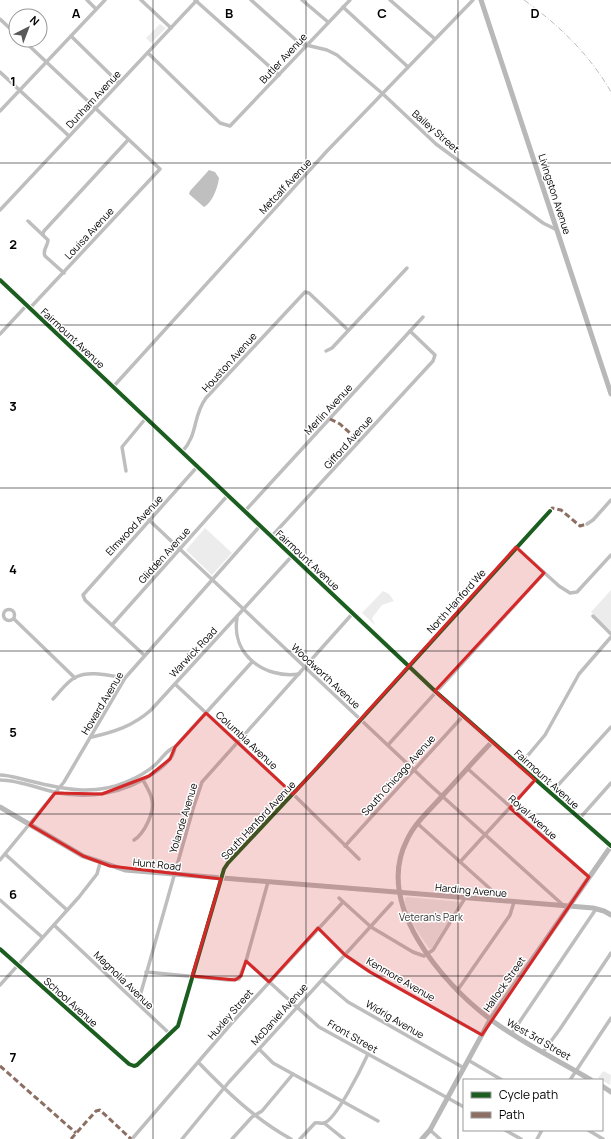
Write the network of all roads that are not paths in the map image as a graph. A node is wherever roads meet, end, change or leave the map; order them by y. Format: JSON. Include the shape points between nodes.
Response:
{"nodes":[{"id":1,"x":86,"y":0,"type":"edge"},
{"id":2,"x":105,"y":0,"type":"edge"},
{"id":3,"x":141,"y":0,"type":"edge"},
{"id":4,"x":196,"y":0,"type":"edge"},
{"id":5,"x":251,"y":0,"type":"edge"},
{"id":6,"x":302,"y":0,"type":"edge"},
{"id":7,"x":350,"y":0,"type":"edge"},
{"id":8,"x":390,"y":0,"type":"edge"},
{"id":9,"x":473,"y":0,"type":"edge"},
{"id":10,"x":481,"y":0,"type":"edge"},
{"id":11,"x":342,"y":7,"type":"junction"},
{"id":12,"x":96,"y":9,"type":"junction"},
{"id":13,"x":0,"y":19,"type":"edge"},
{"id":14,"x":328,"y":22,"type":"junction"},
{"id":15,"x":8,"y":26,"type":"edge"},
{"id":16,"x":171,"y":28,"type":"junction"},
{"id":17,"x":71,"y":36,"type":"junction"},
{"id":18,"x":435,"y":39,"type":"junction"},
{"id":19,"x":306,"y":45,"type":"junction"},
{"id":20,"x":31,"y":48,"type":"edge"},
{"id":21,"x":148,"y":53,"type":"junction"},
{"id":22,"x":46,"y":62,"type":"junction"},
{"id":23,"x":408,"y":67,"type":"junction"},
{"id":24,"x":0,"y":72,"type":"edge"},
{"id":25,"x":279,"y":75,"type":"junction"},
{"id":26,"x":119,"y":83,"type":"junction"},
{"id":27,"x":20,"y":90,"type":"junction"},
{"id":28,"x":383,"y":94,"type":"junction"},
{"id":29,"x":95,"y":108,"type":"junction"},
{"id":30,"x":0,"y":111,"type":"edge"},
{"id":31,"x":69,"y":136,"type":"junction"},
{"id":32,"x":128,"y":140,"type":"junction"},
{"id":33,"x":0,"y":210,"type":"edge"},
{"id":34,"x":28,"y":221,"type":"dead end"},
{"id":35,"x":557,"y":230,"type":"junction"},
{"id":36,"x":44,"y":233,"type":"junction"},
{"id":37,"x":407,"y":268,"type":"dead end"},
{"id":38,"x":64,"y":273,"type":"junction"},
{"id":39,"x":0,"y":280,"type":"edge"},
{"id":40,"x":28,"y":307,"type":"junction"},
{"id":41,"x":423,"y":317,"type":"dead end"},
{"id":42,"x":348,"y":330,"type":"junction"},
{"id":43,"x":410,"y":331,"type":"junction"},
{"id":44,"x":0,"y":334,"type":"edge"},
{"id":45,"x":326,"y":350,"type":"dead end"},
{"id":46,"x":114,"y":387,"type":"junction"},
{"id":47,"x":611,"y":394,"type":"edge"},
{"id":48,"x":146,"y":418,"type":"junction"},
{"id":49,"x":182,"y":452,"type":"junction"},
{"id":50,"x":197,"y":467,"type":"junction"},
{"id":51,"x":126,"y":471,"type":"dead end"},
{"id":52,"x":228,"y":495,"type":"junction"},
{"id":53,"x":611,"y":500,"type":"edge"},
{"id":54,"x":245,"y":511,"type":"junction"},
{"id":55,"x":550,"y":511,"type":"dead end"},
{"id":56,"x":149,"y":520,"type":"junction"},
{"id":57,"x":587,"y":524,"type":"dead end"},
{"id":58,"x":260,"y":526,"type":"junction"},
{"id":59,"x":271,"y":537,"type":"junction"},
{"id":60,"x":516,"y":547,"type":"junction"},
{"id":61,"x":180,"y":550,"type":"junction"},
{"id":62,"x":611,"y":555,"type":"edge"},
{"id":63,"x":292,"y":556,"type":"junction"},
{"id":64,"x":544,"y":573,"type":"junction"},
{"id":65,"x":213,"y":580,"type":"junction"},
{"id":66,"x":244,"y":610,"type":"junction"},
{"id":67,"x":354,"y":613,"type":"junction"},
{"id":68,"x":593,"y":616,"type":"dead end"},
{"id":69,"x":237,"y":617,"type":"junction"},
{"id":70,"x":14,"y":619,"type":"dead end"},
{"id":71,"x":112,"y":625,"type":"junction"},
{"id":72,"x":611,"y":635,"type":"edge"},
{"id":73,"x":144,"y":655,"type":"junction"},
{"id":74,"x":252,"y":662,"type":"junction"},
{"id":75,"x":409,"y":665,"type":"junction"},
{"id":76,"x":304,"y":667,"type":"junction"},
{"id":77,"x":299,"y":674,"type":"junction"},
{"id":78,"x":74,"y":678,"type":"junction"},
{"id":79,"x":125,"y":678,"type":"junction"},
{"id":80,"x":175,"y":684,"type":"junction"},
{"id":81,"x":435,"y":691,"type":"junction"},
{"id":82,"x":53,"y":699,"type":"dead end"},
{"id":83,"x":206,"y":713,"type":"junction"},
{"id":84,"x":463,"y":716,"type":"junction"},
{"id":85,"x":360,"y":719,"type":"junction"},
{"id":86,"x":611,"y":726,"type":"edge"},
{"id":87,"x":91,"y":738,"type":"junction"},
{"id":88,"x":238,"y":742,"type":"junction"},
{"id":89,"x":492,"y":742,"type":"junction"},
{"id":90,"x":388,"y":745,"type":"junction"},
{"id":91,"x":175,"y":747,"type":"junction"},
{"id":92,"x":519,"y":766,"type":"junction"},
{"id":93,"x":468,"y":769,"type":"junction"},
{"id":94,"x":414,"y":770,"type":"junction"},
{"id":95,"x":0,"y":775,"type":"edge"},
{"id":96,"x":0,"y":780,"type":"edge"},
{"id":97,"x":143,"y":780,"type":"junction"},
{"id":98,"x":536,"y":780,"type":"junction"},
{"id":99,"x":611,"y":783,"type":"edge"},
{"id":100,"x":59,"y":788,"type":"junction"},
{"id":101,"x":55,"y":793,"type":"junction"},
{"id":102,"x":292,"y":794,"type":"junction"},
{"id":103,"x":550,"y":794,"type":"junction"},
{"id":104,"x":442,"y":796,"type":"junction"},
{"id":105,"x":0,"y":807,"type":"edge"},
{"id":106,"x":510,"y":808,"type":"junction"},
{"id":107,"x":579,"y":819,"type":"junction"},
{"id":108,"x":418,"y":824,"type":"junction"},
{"id":109,"x":30,"y":825,"type":"junction"},
{"id":110,"x":485,"y":835,"type":"junction"},
{"id":111,"x":134,"y":840,"type":"dead end"},
{"id":112,"x":345,"y":846,"type":"junction"},
{"id":113,"x":611,"y":846,"type":"edge"},
{"id":114,"x":5,"y":854,"type":"junction"},
{"id":115,"x":0,"y":858,"type":"edge"},
{"id":116,"x":359,"y":859,"type":"dead end"},
{"id":117,"x":460,"y":862,"type":"junction"},
{"id":118,"x":100,"y":863,"type":"junction"},
{"id":119,"x":175,"y":875,"type":"junction"},
{"id":120,"x":589,"y":877,"type":"junction"},
{"id":121,"x":221,"y":879,"type":"junction"},
{"id":122,"x":268,"y":882,"type":"junction"},
{"id":123,"x":328,"y":887,"type":"joint"},
{"id":124,"x":399,"y":893,"type":"junction"},
{"id":125,"x":339,"y":898,"type":"dead end"},
{"id":126,"x":465,"y":898,"type":"junction"},
{"id":127,"x":0,"y":900,"type":"edge"},
{"id":128,"x":501,"y":901,"type":"junction"},
{"id":129,"x":343,"y":902,"type":"junction"},
{"id":130,"x":514,"y":902,"type":"junction"},
{"id":131,"x":392,"y":903,"type":"dead end"},
{"id":132,"x":566,"y":906,"type":"junction"},
{"id":133,"x":596,"y":909,"type":"junction"},
{"id":134,"x":67,"y":910,"type":"junction"},
{"id":135,"x":611,"y":915,"type":"edge"},
{"id":136,"x":54,"y":925,"type":"junction"},
{"id":137,"x":370,"y":927,"type":"junction"},
{"id":138,"x":318,"y":928,"type":"junction"},
{"id":139,"x":42,"y":937,"type":"junction"},
{"id":140,"x":0,"y":949,"type":"edge"},
{"id":141,"x":611,"y":953,"type":"edge"},
{"id":142,"x":428,"y":954,"type":"junction"},
{"id":143,"x":345,"y":955,"type":"junction"},
{"id":144,"x":246,"y":961,"type":"junction"},
{"id":145,"x":18,"y":964,"type":"junction"},
{"id":146,"x":146,"y":972,"type":"junction"},
{"id":147,"x":192,"y":976,"type":"junction"},
{"id":148,"x":322,"y":980,"type":"junction"},
{"id":149,"x":269,"y":982,"type":"junction"},
{"id":150,"x":0,"y":985,"type":"edge"},
{"id":151,"x":457,"y":991,"type":"junction"},
{"id":152,"x":138,"y":1003,"type":"junction"},
{"id":153,"x":297,"y":1008,"type":"junction"},
{"id":154,"x":611,"y":1018,"type":"edge"},
{"id":155,"x":490,"y":1020,"type":"junction"},
{"id":156,"x":512,"y":1033,"type":"junction"},
{"id":157,"x":170,"y":1034,"type":"junction"},
{"id":158,"x":482,"y":1035,"type":"junction"},
{"id":159,"x":259,"y":1049,"type":"junction"},
{"id":160,"x":543,"y":1052,"type":"junction"},
{"id":161,"x":368,"y":1054,"type":"junction"},
{"id":162,"x":468,"y":1060,"type":"junction"},
{"id":163,"x":199,"y":1063,"type":"junction"},
{"id":164,"x":464,"y":1068,"type":"junction"},
{"id":165,"x":576,"y":1071,"type":"junction"},
{"id":166,"x":292,"y":1074,"type":"junction"},
{"id":167,"x":500,"y":1079,"type":"edge"},
{"id":168,"x":571,"y":1079,"type":"edge"},
{"id":169,"x":589,"y":1079,"type":"edge"},
{"id":170,"x":224,"y":1088,"type":"junction"},
{"id":171,"x":447,"y":1098,"type":"junction"},
{"id":172,"x":342,"y":1102,"type":"junction"},
{"id":173,"x":463,"y":1106,"type":"edge"},
{"id":174,"x":256,"y":1115,"type":"junction"},
{"id":175,"x":378,"y":1121,"type":"dead end"},
{"id":176,"x":324,"y":1123,"type":"junction"},
{"id":177,"x":430,"y":1130,"type":"junction"},
{"id":178,"x":507,"y":1131,"type":"edge"},
{"id":179,"x":590,"y":1131,"type":"edge"},
{"id":180,"x":284,"y":1135,"type":"junction"},
{"id":181,"x":132,"y":1139,"type":"edge"},
{"id":182,"x":182,"y":1139,"type":"edge"},
{"id":183,"x":232,"y":1139,"type":"edge"},
{"id":184,"x":281,"y":1139,"type":"edge"},
{"id":185,"x":291,"y":1139,"type":"edge"},
{"id":186,"x":300,"y":1139,"type":"edge"},
{"id":187,"x":344,"y":1139,"type":"edge"},
{"id":188,"x":422,"y":1139,"type":"edge"},
{"id":189,"x":440,"y":1139,"type":"edge"},
{"id":190,"x":520,"y":1139,"type":"edge"},
{"id":191,"x":603,"y":1139,"type":"edge"}],
"edges":[{"from":1,"to":12,"type":"street"},
{"from":2,"to":12,"type":"street"},
{"from":3,"to":16,"type":"street"},
{"from":4,"to":16,"type":"street","name":"Dunham Avenue"},
{"from":4,"to":25,"type":"street"},
{"from":5,"to":19,"type":"street","name":"Bailey Street","via":[[297,41]]},
{"from":6,"to":14,"type":"street"},
{"from":7,"to":11,"type":"street","name":"Butler Avenue"},
{"from":8,"to":18,"type":"street"},
{"from":9,"to":18,"type":"street","name":"Metcalf Avenue"},
{"from":10,"to":35,"type":"street","name":"Livingston Avenue"},
{"from":11,"to":14,"type":"street","name":"Butler Avenue"},
{"from":11,"to":23,"type":"street"},
{"from":12,"to":17,"type":"street"},
{"from":13,"to":15,"type":"street"},
{"from":14,"to":19,"type":"street","name":"Butler Avenue"},
{"from":16,"to":21,"type":"street","name":"Dunham Avenue"},
{"from":17,"to":22,"type":"street"},
{"from":17,"to":26,"type":"street"},
{"from":18,"to":23,"type":"street","name":"Metcalf Avenue"},
{"from":19,"to":25,"type":"street","name":"Butler Avenue"},
{"from":19,"to":28,"type":"street","name":"Bailey Street","via":[[337,55]]},
{"from":20,"to":22,"type":"street"},
{"from":21,"to":25,"type":"street","name":"Butler Avenue","via":[[220,123],[228,126],[233,124]]},
{"from":21,"to":26,"type":"street","name":"Dunham Avenue"},
{"from":22,"to":27,"type":"street"},
{"from":22,"to":29,"type":"street"},
{"from":23,"to":28,"type":"street","name":"Metcalf Avenue"},
{"from":24,"to":27,"type":"street"},
{"from":26,"to":29,"type":"street","name":"Dunham Avenue"},
{"from":27,"to":30,"type":"street"},
{"from":27,"to":31,"type":"street"},
{"from":28,"to":35,"type":"street","name":"Bailey Street","via":[[436,144],[543,223]]},
{"from":28,"to":46,"type":"street","name":"Metcalf Avenue","via":[[317,162]]},
{"from":29,"to":31,"type":"street","name":"Dunham Avenue"},
{"from":29,"to":32,"type":"street"},
{"from":31,"to":33,"type":"street","name":"Dunham Avenue"},
{"from":32,"to":36,"type":"street"},
{"from":32,"to":38,"type":"street","name":"Louisa Avenue","via":[[160,169]]},
{"from":34,"to":36,"type":"street"},
{"from":35,"to":47,"type":"street","name":"Livingston Avenue"},
{"from":36,"to":38,"type":"street","via":[[48,244],[44,256]]},
{"from":37,"to":42,"type":"street"},
{"from":38,"to":40,"type":"street","name":"Louisa Avenue"},
{"from":39,"to":40,"type":"main road","name":"Fairmount Avenue"},
{"from":40,"to":44,"type":"street","name":"Louisa Avenue"},
{"from":40,"to":46,"type":"main road","name":"Fairmount Avenue"},
{"from":41,"to":43,"type":"street","name":"Merlin Avenue"},
{"from":42,"to":45,"type":"street","via":[[332,348]]},
{"from":42,"to":49,"type":"street","name":"Houston Avenue","via":[[309,292],[305,292],[206,398],[197,416],[193,438]]},
{"from":43,"to":54,"type":"street","name":"Merlin Avenue"},
{"from":43,"to":59,"type":"street","name":"Gifford Avenue","via":[[432,351],[435,358]]},
{"from":46,"to":48,"type":"main road","name":"Fairmount Avenue"},
{"from":48,"to":49,"type":"main road","name":"Fairmount Avenue"},
{"from":48,"to":51,"type":"street","via":[[122,447]]},
{"from":49,"to":50,"type":"main road","name":"Fairmount Avenue"},
{"from":50,"to":52,"type":"main road","name":"Fairmount Avenue"},
{"from":50,"to":56,"type":"street","name":"Elmwood Avenue"},
{"from":52,"to":54,"type":"main road","name":"Fairmount Avenue"},
{"from":52,"to":61,"type":"street","name":"Glidden Avenue"},
{"from":53,"to":57,"type":"street"},
{"from":54,"to":58,"type":"main road","name":"Fairmount Avenue"},
{"from":55,"to":60,"type":"street","name":"North Hanford We"},
{"from":56,"to":61,"type":"street","name":"Woodworth Avenue"},
{"from":56,"to":71,"type":"street","name":"Elmwood Avenue","via":[[83,596]]},
{"from":58,"to":59,"type":"main road","name":"Fairmount Avenue"},
{"from":58,"to":65,"type":"street","name":"Howard Avenue"},
{"from":59,"to":63,"type":"main road","name":"Fairmount Avenue"},
{"from":60,"to":64,"type":"street"},
{"from":60,"to":75,"type":"street","name":"North Hanford We"},
{"from":61,"to":65,"type":"street","name":"Woodworth Avenue"},
{"from":61,"to":71,"type":"street","name":"Glidden Avenue"},
{"from":62,"to":64,"type":"street","via":[[577,592],[564,590]]},
{"from":63,"to":66,"type":"street","name":"Warwick Road"},
{"from":63,"to":67,"type":"main road","name":"Fairmount Avenue"},
{"from":64,"to":81,"type":"street"},
{"from":65,"to":66,"type":"street","name":"Woodworth Avenue"},
{"from":65,"to":73,"type":"street","name":"Howard Avenue"},
{"from":66,"to":69,"type":"street","name":"Warwick Road"},
{"from":66,"to":76,"type":"street","name":"Woodworth Avenue"},
{"from":67,"to":75,"type":"main road","name":"Fairmount Avenue"},
{"from":67,"to":76,"type":"street","name":"Yolande Avenue"},
{"from":68,"to":72,"type":"street"},
{"from":69,"to":74,"type":"street","via":[[236,628],[240,644],[244,654]]},
{"from":69,"to":80,"type":"street","name":"Warwick Road"},
{"from":70,"to":78,"type":"street"},
{"from":71,"to":73,"type":"street"},
{"from":72,"to":92,"type":"street","via":[[579,674],[545,736]]},
{"from":73,"to":79,"type":"street","name":"Howard Avenue"},
{"from":74,"to":77,"type":"street","via":[[269,672],[282,675]]},
{"from":74,"to":83,"type":"street"},
{"from":75,"to":81,"type":"main road","name":"Fairmount Avenue"},
{"from":75,"to":85,"type":"street","name":"South Hanford Avenue"},
{"from":76,"to":77,"type":"street","name":"Yolande Avenue"},
{"from":76,"to":85,"type":"street","name":"Woodworth Avenue"},
{"from":77,"to":88,"type":"street","name":"Yolande Avenue"},
{"from":78,"to":79,"type":"street","via":[[95,674]]},
{"from":78,"to":82,"type":"street"},
{"from":79,"to":87,"type":"street","name":"Howard Avenue"},
{"from":80,"to":83,"type":"street","name":"Columbia Avenue"},
{"from":80,"to":87,"type":"street","name":"Warwick Road","via":[[140,719],[121,729]]},
{"from":81,"to":84,"type":"main road","name":"Fairmount Avenue"},
{"from":81,"to":90,"type":"street"},
{"from":83,"to":88,"type":"street","name":"Columbia Avenue"},
{"from":83,"to":91,"type":"street"},
{"from":84,"to":89,"type":"main road","name":"Fairmount Avenue"},
{"from":84,"to":94,"type":"street","name":"South Chicago Avenue"},
{"from":85,"to":90,"type":"street","name":"Woodworth Avenue"},
{"from":85,"to":102,"type":"street","name":"South Hanford Avenue"},
{"from":86,"to":103,"type":"street"},
{"from":87,"to":100,"type":"street","name":"Howard Avenue"},
{"from":88,"to":102,"type":"street","name":"Columbia Avenue"},
{"from":88,"to":119,"type":"street","name":"Yolande Avenue","via":[[202,782]]},
{"from":89,"to":92,"type":"main road","name":"Fairmount Avenue"},
{"from":89,"to":93,"type":"street"},
{"from":90,"to":94,"type":"street","name":"Woodworth Avenue"},
{"from":91,"to":97,"type":"street","via":[[175,753]]},
{"from":91,"to":100,"type":"street","via":[[145,772],[117,786],[89,791]]},
{"from":92,"to":98,"type":"main road","name":"Fairmount Avenue"},
{"from":93,"to":104,"type":"street"},
{"from":93,"to":106,"type":"street","name":"Royal Avenue"},
{"from":94,"to":104,"type":"street","name":"Woodworth Avenue"},
{"from":94,"to":112,"type":"street","name":"South Chicago Avenue"},
{"from":95,"to":100,"type":"street"},
{"from":96,"to":101,"type":"street"},
{"from":97,"to":101,"type":"street","via":[[102,794]]},
{"from":97,"to":111,"type":"street","via":[[151,797],[152,808],[141,834]]},
{"from":98,"to":103,"type":"main road","name":"Fairmount Avenue"},
{"from":98,"to":106,"type":"street"},
{"from":99,"to":107,"type":"street"},
{"from":100,"to":101,"type":"street","name":"Howard Avenue"},
{"from":101,"to":109,"type":"street","name":"Howard Avenue"},
{"from":102,"to":112,"type":"street","name":"Columbia Avenue"},
{"from":102,"to":121,"type":"street","name":"South Hanford Avenue","via":[[228,863]]},
{"from":103,"to":107,"type":"main road","name":"Fairmount Avenue"},
{"from":104,"to":108,"type":"street"},
{"from":104,"to":110,"type":"street","name":"Woodworth Avenue"},
{"from":105,"to":109,"type":"street","name":"Hunt Road"},
{"from":106,"to":110,"type":"street"},
{"from":106,"to":120,"type":"street","name":"Royal Avenue"},
{"from":107,"to":113,"type":"main road","name":"Fairmount Avenue"},
{"from":108,"to":117,"type":"street"},
{"from":108,"to":124,"type":"street","via":[[406,840],[402,855]]},
{"from":109,"to":114,"type":"street","name":"Howard Avenue"},
{"from":109,"to":118,"type":"street","name":"Hunt Road"},
{"from":110,"to":117,"type":"street"},
{"from":110,"to":132,"type":"street","name":"Woodworth Avenue"},
{"from":112,"to":116,"type":"street","name":"Columbia Avenue"},
{"from":113,"to":120,"type":"street","name":"Hallock Street"},
{"from":114,"to":115,"type":"street","name":"Howard Avenue"},
{"from":114,"to":134,"type":"street"},
{"from":117,"to":128,"type":"street"},
{"from":118,"to":119,"type":"street","name":"Hunt Road","via":[[125,870]]},
{"from":118,"to":134,"type":"street","via":[[96,874]]},
{"from":119,"to":121,"type":"street","name":"Hunt Road"},
{"from":119,"to":146,"type":"street","name":"Yolande Avenue"},
{"from":120,"to":132,"type":"street","name":"Hallock Street"},
{"from":121,"to":122,"type":"street","name":"Hunt Road"},
{"from":121,"to":147,"type":"street","name":"South Hanford Avenue"},
{"from":122,"to":123,"type":"street","name":"Hunt Road"},
{"from":122,"to":144,"type":"street"},
{"from":123,"to":124,"type":"street","name":"Harding Avenue"},
{"from":124,"to":126,"type":"street","name":"Harding Avenue"},
{"from":124,"to":142,"type":"street","name":"West 3rd Street","via":[[406,917]]},
{"from":125,"to":129,"type":"street"},
{"from":126,"to":128,"type":"street","name":"Harding Avenue"},
{"from":126,"to":142,"type":"street","via":[[438,943]]},
{"from":127,"to":139,"type":"street"},
{"from":128,"to":130,"type":"street","name":"Harding Avenue"},
{"from":129,"to":137,"type":"street"},
{"from":129,"to":138,"type":"street","name":"Huxley Street"},
{"from":130,"to":132,"type":"street","name":"Harding Avenue"},
{"from":130,"to":151,"type":"street","via":[[510,915]]},
{"from":131,"to":137,"type":"street","name":"McDaniel Avenue"},
{"from":132,"to":133,"type":"street","name":"Harding Avenue"},
{"from":132,"to":155,"type":"street","name":"Hallock Street"},
{"from":133,"to":135,"type":"street","name":"Harding Avenue"},
{"from":133,"to":156,"type":"street"},
{"from":134,"to":136,"type":"street"},
{"from":136,"to":139,"type":"street"},
{"from":136,"to":152,"type":"street","name":"Magnolia Avenue"},
{"from":137,"to":142,"type":"street","via":[[419,955]]},
{"from":137,"to":143,"type":"street","name":"McDaniel Avenue"},
{"from":138,"to":143,"type":"street","name":"Kenmore Avenue"},
{"from":138,"to":149,"type":"street","name":"Huxley Street"},
{"from":139,"to":145,"type":"street"},
{"from":140,"to":145,"type":"street","name":"School Avenue"},
{"from":141,"to":160,"type":"street"},
{"from":142,"to":151,"type":"street","name":"West 3rd Street"},
{"from":143,"to":148,"type":"street","name":"McDaniel Avenue"},
{"from":143,"to":158,"type":"street","name":"Kenmore Avenue","via":[[370,972]]},
{"from":144,"to":147,"type":"street","via":[[241,976],[235,980]]},
{"from":144,"to":149,"type":"street","name":"Front Street"},
{"from":145,"to":150,"type":"street"},
{"from":145,"to":157,"type":"street","name":"School Avenue","via":[[132,1066],[137,1065]]},
{"from":146,"to":147,"type":"street"},
{"from":146,"to":152,"type":"street","name":"Yolande Avenue"},
{"from":147,"to":157,"type":"street","name":"South Hanford Avenue","via":[[178,1026]]},
{"from":148,"to":153,"type":"street","name":"McDaniel Avenue"},
{"from":148,"to":164,"type":"street","name":"Widrig Avenue","via":[[348,1002]]},
{"from":149,"to":153,"type":"street","name":"Front Street"},
{"from":149,"to":163,"type":"street","name":"Huxley Street"},
{"from":151,"to":155,"type":"street","name":"West 3rd Street"},
{"from":152,"to":157,"type":"street","name":"Magnolia Avenue"},
{"from":153,"to":159,"type":"street","name":"McDaniel Avenue"},
{"from":153,"to":161,"type":"street","name":"Front Street","via":[[319,1027]]},
{"from":154,"to":165,"type":"street"},
{"from":155,"to":156,"type":"street","name":"West 3rd Street"},
{"from":155,"to":158,"type":"street","name":"Hallock Street"},
{"from":156,"to":160,"type":"street","name":"West 3rd Street"},
{"from":158,"to":162,"type":"street","name":"Hallock Street"},
{"from":159,"to":166,"type":"street","via":[[273,1063]]},
{"from":159,"to":170,"type":"street","name":"McDaniel Avenue"},
{"from":160,"to":165,"type":"street","name":"West 3rd Street"},
{"from":161,"to":171,"type":"street","name":"Front Street"},
{"from":161,"to":172,"type":"street"},
{"from":162,"to":164,"type":"street","name":"Hallock Street"},
{"from":162,"to":167,"type":"street"},
{"from":163,"to":170,"type":"street"},
{"from":163,"to":181,"type":"street","name":"Huxley Street"},
{"from":164,"to":171,"type":"street","name":"Hallock Street"},
{"from":165,"to":168,"type":"street"},
{"from":165,"to":169,"type":"street","name":"West 3rd Street"},
{"from":166,"to":172,"type":"street"},
{"from":166,"to":174,"type":"street"},
{"from":170,"to":174,"type":"street"},
{"from":170,"to":182,"type":"street","name":"McDaniel Avenue"},
{"from":171,"to":173,"type":"street","name":"Front Street"},
{"from":171,"to":177,"type":"street","name":"Hallock Street"},
{"from":172,"to":175,"type":"street"},
{"from":172,"to":176,"type":"street","via":[[331,1118]]},
{"from":174,"to":180,"type":"street"},
{"from":174,"to":183,"type":"street"},
{"from":176,"to":186,"type":"street","via":[[315,1123]]},
{"from":176,"to":187,"type":"street"},
{"from":177,"to":188,"type":"street","name":"Hallock Street"},
{"from":177,"to":189,"type":"street"},
{"from":178,"to":190,"type":"street"},
{"from":179,"to":191,"type":"street"},
{"from":180,"to":184,"type":"street"},
{"from":180,"to":185,"type":"street"}]}
